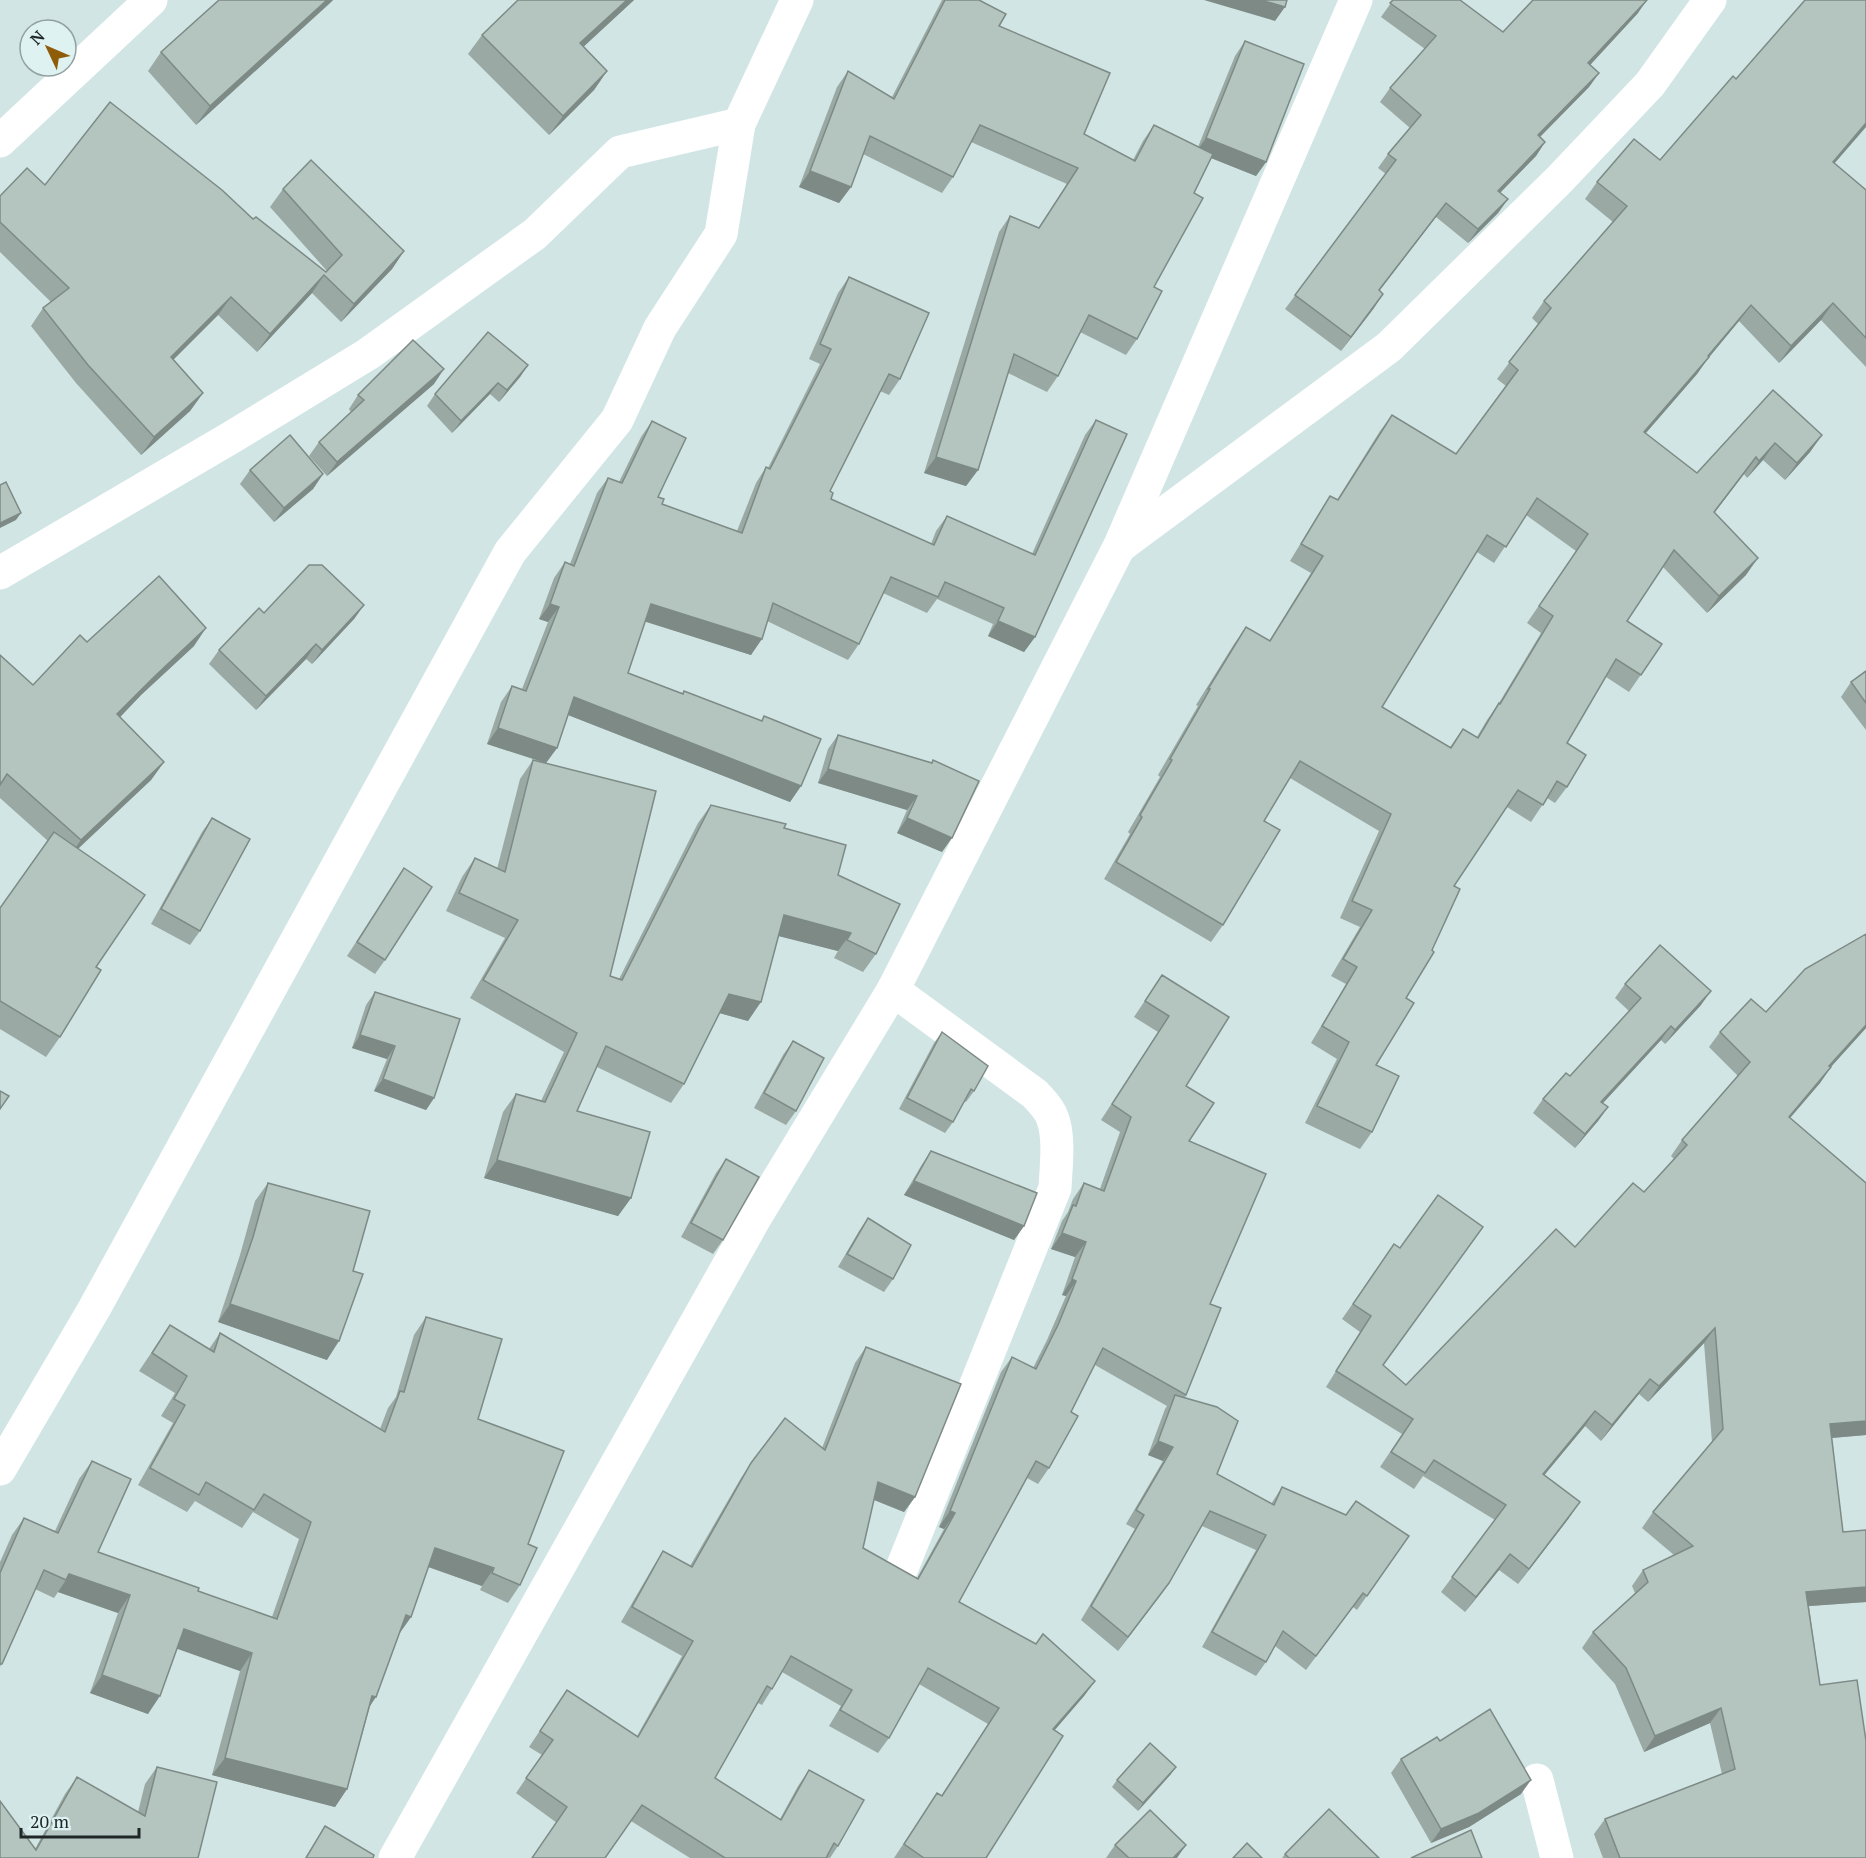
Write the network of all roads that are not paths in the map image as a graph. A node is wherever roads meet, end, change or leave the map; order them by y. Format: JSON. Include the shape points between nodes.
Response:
{"nodes":[{"id":1,"x":151,"y":0,"type":"edge"},
{"id":2,"x":797,"y":0,"type":"edge"},
{"id":3,"x":1356,"y":0,"type":"edge"},
{"id":4,"x":1710,"y":0,"type":"edge"},
{"id":5,"x":740,"y":124,"type":"junction"},
{"id":6,"x":0,"y":141,"type":"edge"},
{"id":7,"x":1120,"y":545,"type":"junction"},
{"id":8,"x":0,"y":573,"type":"edge"},
{"id":9,"x":893,"y":990,"type":"junction"},
{"id":10,"x":0,"y":1469,"type":"edge"},
{"id":11,"x":902,"y":1568,"type":"edge"},
{"id":12,"x":1537,"y":1780,"type":"dead end"},
{"id":13,"x":395,"y":1858,"type":"edge"},
{"id":14,"x":1557,"y":1858,"type":"edge"}],
"edges":[{"from":1,"to":6,"type":"street"},
{"from":2,"to":5,"type":"street"},
{"from":3,"to":7,"type":"street"},
{"from":4,"to":7,"type":"street","via":[[1650,84],[1559,180],[1389,347]]},
{"from":5,"to":8,"type":"street","via":[[620,152],[535,234],[369,354]]},
{"from":5,"to":10,"type":"street","via":[[721,234],[660,328],[617,420],[510,552],[94,1309]]},
{"from":7,"to":9,"type":"street"},
{"from":9,"to":11,"type":"street","via":[[1045,1104],[1053,1117],[1057,1163],[1054,1188]]},
{"from":9,"to":13,"type":"street","via":[[749,1229]]},
{"from":12,"to":14,"type":"street"}]}
